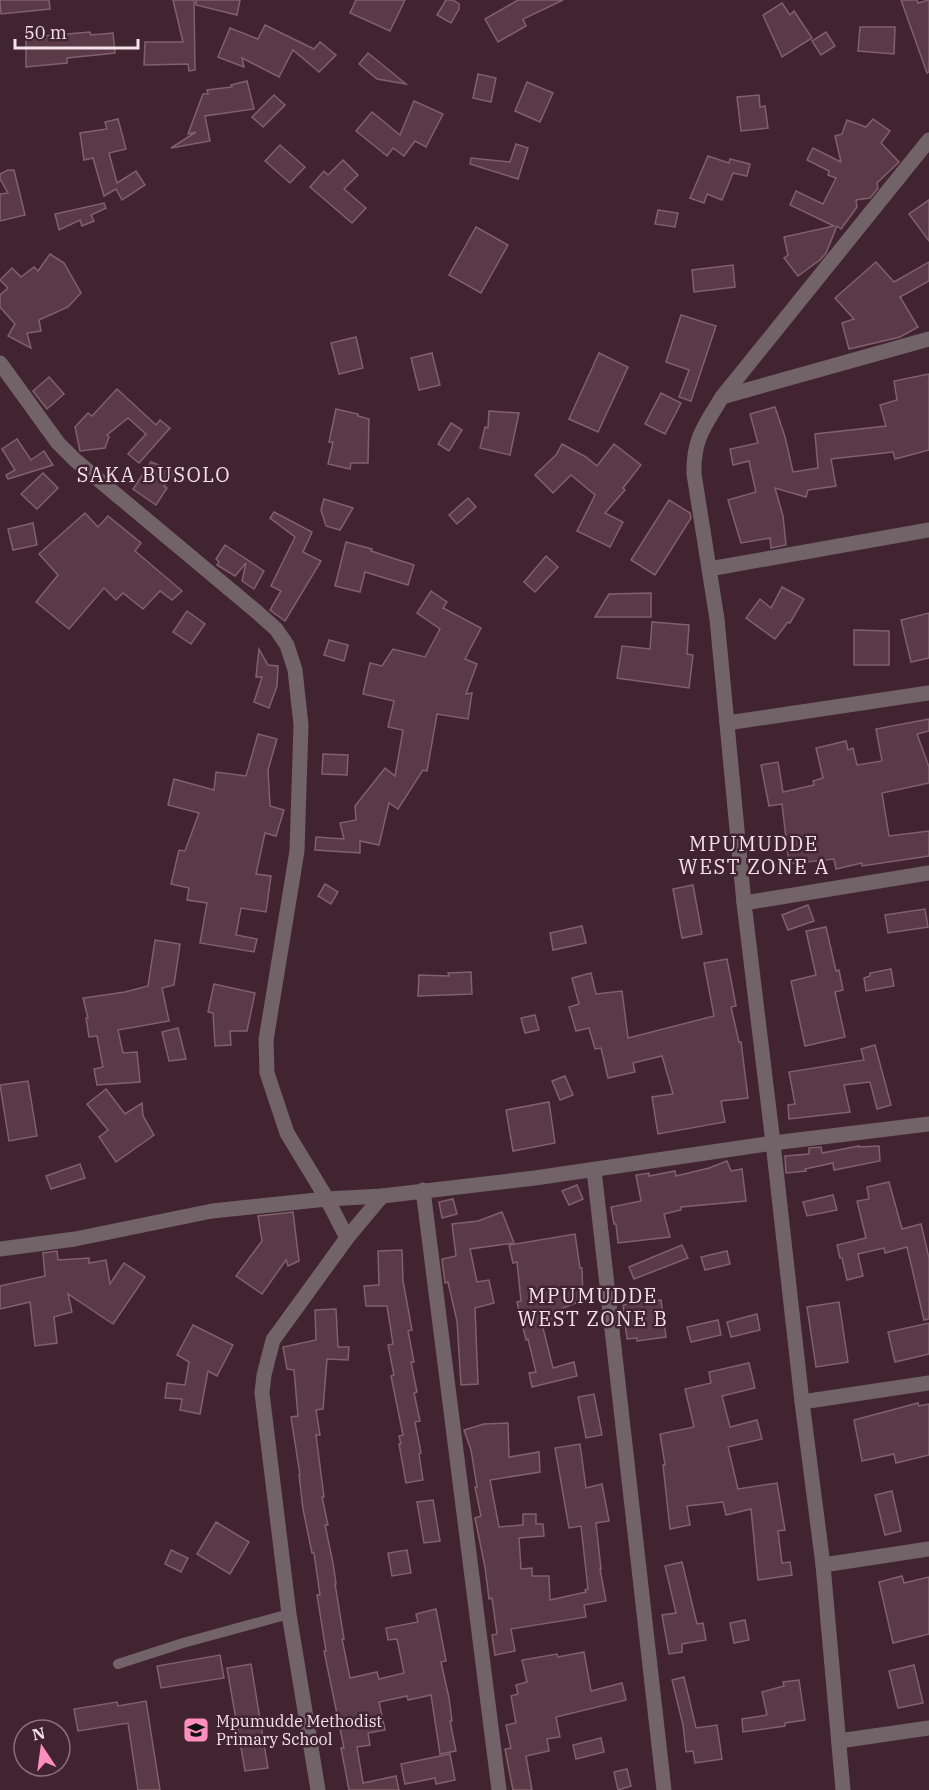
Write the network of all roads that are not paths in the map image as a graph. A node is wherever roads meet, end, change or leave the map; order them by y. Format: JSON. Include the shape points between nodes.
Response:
{"nodes":[{"id":1,"x":929,"y":140,"type":"edge"},
{"id":2,"x":929,"y":339,"type":"edge"},
{"id":3,"x":0,"y":363,"type":"edge"},
{"id":4,"x":722,"y":397,"type":"junction"},
{"id":5,"x":929,"y":530,"type":"edge"},
{"id":6,"x":709,"y":568,"type":"junction"},
{"id":7,"x":929,"y":693,"type":"edge"},
{"id":8,"x":728,"y":723,"type":"junction"},
{"id":9,"x":929,"y":873,"type":"edge"},
{"id":10,"x":744,"y":903,"type":"junction"},
{"id":11,"x":929,"y":1124,"type":"edge"},
{"id":12,"x":773,"y":1143,"type":"junction"},
{"id":13,"x":594,"y":1170,"type":"junction"},
{"id":14,"x":423,"y":1190,"type":"junction"},
{"id":15,"x":382,"y":1196,"type":"junction"},
{"id":16,"x":327,"y":1199,"type":"junction"},
{"id":17,"x":347,"y":1238,"type":"junction"},
{"id":18,"x":0,"y":1249,"type":"edge"},
{"id":19,"x":929,"y":1383,"type":"edge"},
{"id":20,"x":802,"y":1402,"type":"junction"},
{"id":21,"x":929,"y":1549,"type":"edge"},
{"id":22,"x":823,"y":1565,"type":"junction"},
{"id":23,"x":289,"y":1614,"type":"junction"},
{"id":24,"x":118,"y":1664,"type":"dead end"},
{"id":25,"x":929,"y":1728,"type":"edge"},
{"id":26,"x":839,"y":1741,"type":"junction"},
{"id":27,"x":318,"y":1790,"type":"edge"},
{"id":28,"x":499,"y":1790,"type":"edge"},
{"id":29,"x":664,"y":1790,"type":"edge"},
{"id":30,"x":843,"y":1790,"type":"edge"}],
"edges":[{"from":1,"to":4,"type":"street"},
{"from":2,"to":4,"type":"street"},
{"from":3,"to":16,"type":"street","via":[[66,452],[257,612],[276,629],[286,645],[295,670],[301,775],[297,851],[266,1040],[267,1073],[287,1133]]},
{"from":4,"to":6,"type":"street","via":[[699,436],[693,455]]},
{"from":5,"to":6,"type":"street"},
{"from":6,"to":8,"type":"street"},
{"from":7,"to":8,"type":"street"},
{"from":8,"to":10,"type":"street"},
{"from":9,"to":10,"type":"street"},
{"from":10,"to":12,"type":"street"},
{"from":11,"to":12,"type":"street"},
{"from":12,"to":13,"type":"street"},
{"from":12,"to":20,"type":"street"},
{"from":13,"to":14,"type":"street"},
{"from":13,"to":29,"type":"street"},
{"from":14,"to":15,"type":"street"},
{"from":14,"to":28,"type":"street"},
{"from":15,"to":16,"type":"street"},
{"from":15,"to":17,"type":"street"},
{"from":16,"to":17,"type":"street"},
{"from":16,"to":18,"type":"street","via":[[212,1211],[75,1239]]},
{"from":17,"to":23,"type":"street","via":[[273,1340],[264,1375],[262,1393]]},
{"from":19,"to":20,"type":"street"},
{"from":20,"to":22,"type":"street"},
{"from":21,"to":22,"type":"street"},
{"from":22,"to":26,"type":"street"},
{"from":23,"to":24,"type":"lane"},
{"from":23,"to":27,"type":"street"},
{"from":25,"to":26,"type":"street"},
{"from":26,"to":30,"type":"street"}]}
